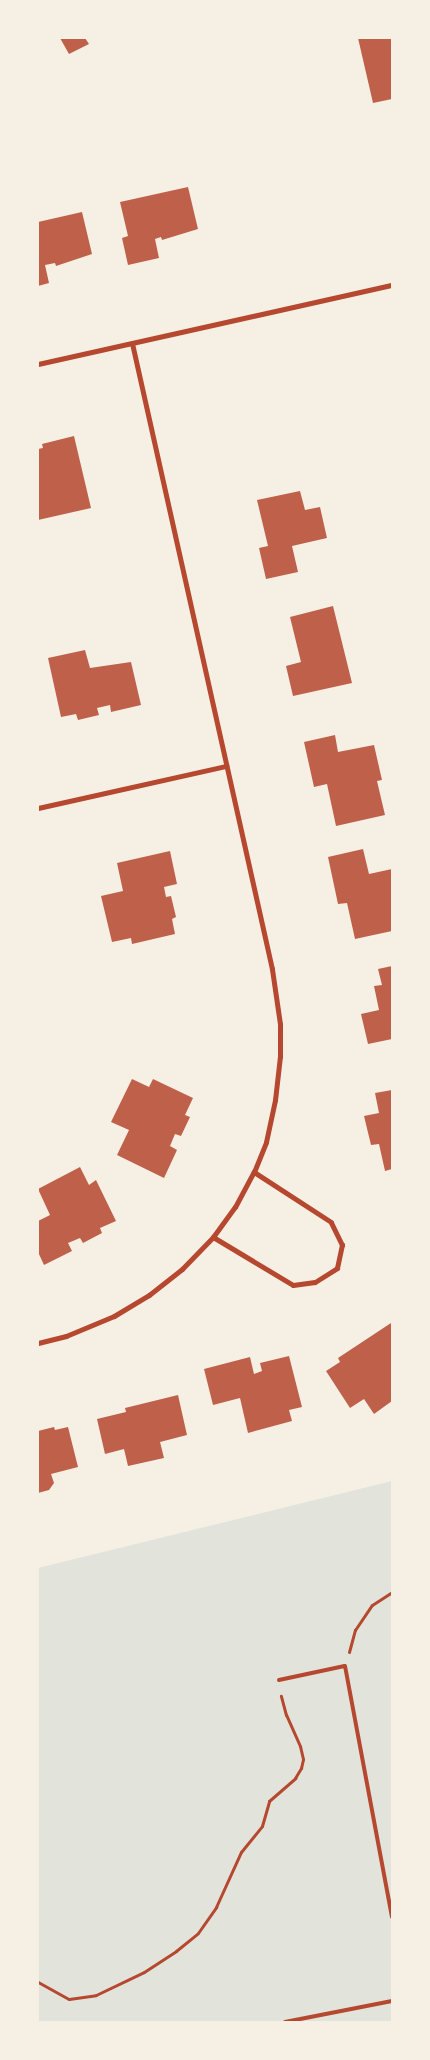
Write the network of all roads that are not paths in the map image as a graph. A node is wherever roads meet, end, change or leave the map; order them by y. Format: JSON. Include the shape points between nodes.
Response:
{"nodes":[{"id":1,"x":392,"y":285,"type":"edge"},
{"id":2,"x":132,"y":344,"type":"junction"},
{"id":3,"x":38,"y":364,"type":"edge"},
{"id":4,"x":226,"y":766,"type":"junction"},
{"id":5,"x":38,"y":808,"type":"edge"},
{"id":6,"x":254,"y":1172,"type":"junction"},
{"id":7,"x":213,"y":1237,"type":"junction"},
{"id":8,"x":38,"y":1343,"type":"edge"},
{"id":9,"x":279,"y":1680,"type":"road end"},
{"id":10,"x":392,"y":1917,"type":"edge"},
{"id":11,"x":392,"y":2001,"type":"edge"},
{"id":12,"x":285,"y":2022,"type":"edge"}],
"edges":[{"from":1,"to":2,"type":"street"},
{"from":2,"to":3,"type":"street"},
{"from":2,"to":4,"type":"street"},
{"from":4,"to":5,"type":"street"},
{"from":4,"to":6,"type":"street","via":[[272,969],[280,1024],[276,1100],[266,1142]]},
{"from":6,"to":7,"type":"street","via":[[235,1207]]},
{"from":6,"to":7,"type":"street","via":[[331,1222],[342,1245],[337,1268],[315,1282],[293,1285]]},
{"from":7,"to":8,"type":"street","via":[[182,1269],[149,1295],[114,1316],[66,1336]]},
{"from":9,"to":10,"type":"lane","via":[[344,1666]]},
{"from":11,"to":12,"type":"lane"}]}
